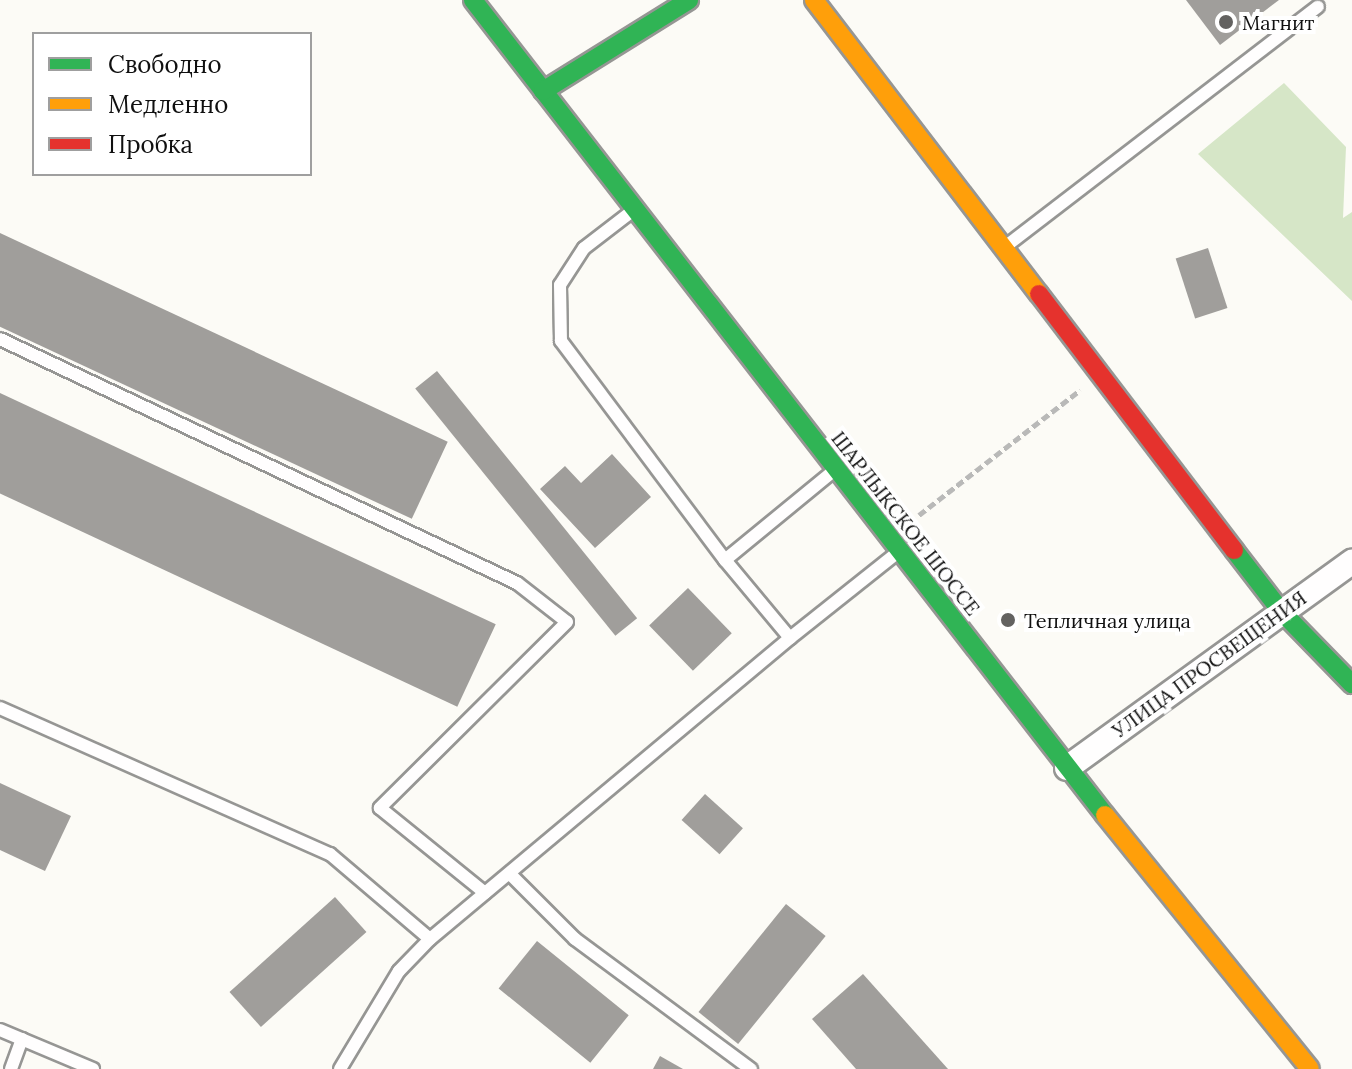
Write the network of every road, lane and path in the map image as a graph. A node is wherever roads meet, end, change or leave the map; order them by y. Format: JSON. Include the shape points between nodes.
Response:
{"nodes":[{"id":1,"x":473,"y":0,"type":"edge"},
{"id":2,"x":689,"y":0,"type":"edge"},
{"id":3,"x":814,"y":0,"type":"edge"},
{"id":4,"x":1318,"y":7,"type":"dead end"},
{"id":5,"x":543,"y":91,"type":"junction"},
{"id":6,"x":634,"y":209,"type":"junction"},
{"id":7,"x":1006,"y":246,"type":"junction"},
{"id":8,"x":0,"y":339,"type":"edge"},
{"id":9,"x":1102,"y":373,"type":"junction"},
{"id":10,"x":836,"y":469,"type":"junction"},
{"id":11,"x":919,"y":515,"type":"dead end"},
{"id":12,"x":900,"y":552,"type":"junction"},
{"id":13,"x":725,"y":560,"type":"junction"},
{"id":14,"x":1352,"y":562,"type":"edge"},
{"id":15,"x":1281,"y":611,"type":"junction"},
{"id":16,"x":790,"y":638,"type":"junction"},
{"id":17,"x":1352,"y":684,"type":"edge"},
{"id":18,"x":0,"y":708,"type":"edge"},
{"id":19,"x":1067,"y":768,"type":"junction"},
{"id":20,"x":510,"y":874,"type":"junction"},
{"id":21,"x":485,"y":893,"type":"junction"},
{"id":22,"x":430,"y":939,"type":"junction"},
{"id":23,"x":0,"y":1030,"type":"edge"},
{"id":24,"x":22,"y":1039,"type":"junction"},
{"id":25,"x":11,"y":1069,"type":"edge"},
{"id":26,"x":93,"y":1069,"type":"edge"},
{"id":27,"x":340,"y":1069,"type":"edge"},
{"id":28,"x":751,"y":1069,"type":"edge"},
{"id":29,"x":1310,"y":1069,"type":"edge"}],
"edges":[{"from":1,"to":5,"type":"main road","name":"ШАРЛЫКСКОЕ ШОССЕ"},
{"from":2,"to":5,"type":"main road"},
{"from":3,"to":7,"type":"main road"},
{"from":4,"to":7,"type":"lane"},
{"from":5,"to":6,"type":"main road","name":"ШАРЛЫКСКОЕ ШОССЕ"},
{"from":6,"to":10,"type":"main road","name":"ШАРЛЫКСКОЕ ШОССЕ"},
{"from":6,"to":13,"type":"lane","via":[[584,248],[560,285],[561,341]]},
{"from":7,"to":9,"type":"main road"},
{"from":8,"to":21,"type":"lane","via":[[517,583],[567,622],[380,808]]},
{"from":9,"to":11,"type":"path"},
{"from":9,"to":15,"type":"main road"},
{"from":10,"to":12,"type":"main road","name":"ШАРЛЫКСКОЕ ШОССЕ"},
{"from":10,"to":13,"type":"lane"},
{"from":12,"to":16,"type":"lane"},
{"from":12,"to":19,"type":"main road","name":"ШАРЛЫКСКОЕ ШОССЕ"},
{"from":13,"to":16,"type":"lane"},
{"from":14,"to":15,"type":"street","name":"УЛИЦА ПРОСВЕЩЕНИЯ"},
{"from":15,"to":17,"type":"main road"},
{"from":15,"to":19,"type":"street","name":"УЛИЦА ПРОСВЕЩЕНИЯ"},
{"from":16,"to":20,"type":"lane"},
{"from":18,"to":22,"type":"lane","via":[[330,854]]},
{"from":19,"to":29,"type":"main road","name":"ШАРЛЫКСКОЕ ШОССЕ"},
{"from":20,"to":21,"type":"lane"},
{"from":20,"to":28,"type":"lane","via":[[575,939]]},
{"from":21,"to":22,"type":"lane"},
{"from":22,"to":27,"type":"lane","via":[[399,971]]},
{"from":23,"to":24,"type":"lane"},
{"from":24,"to":25,"type":"lane"},
{"from":24,"to":26,"type":"lane"}]}
